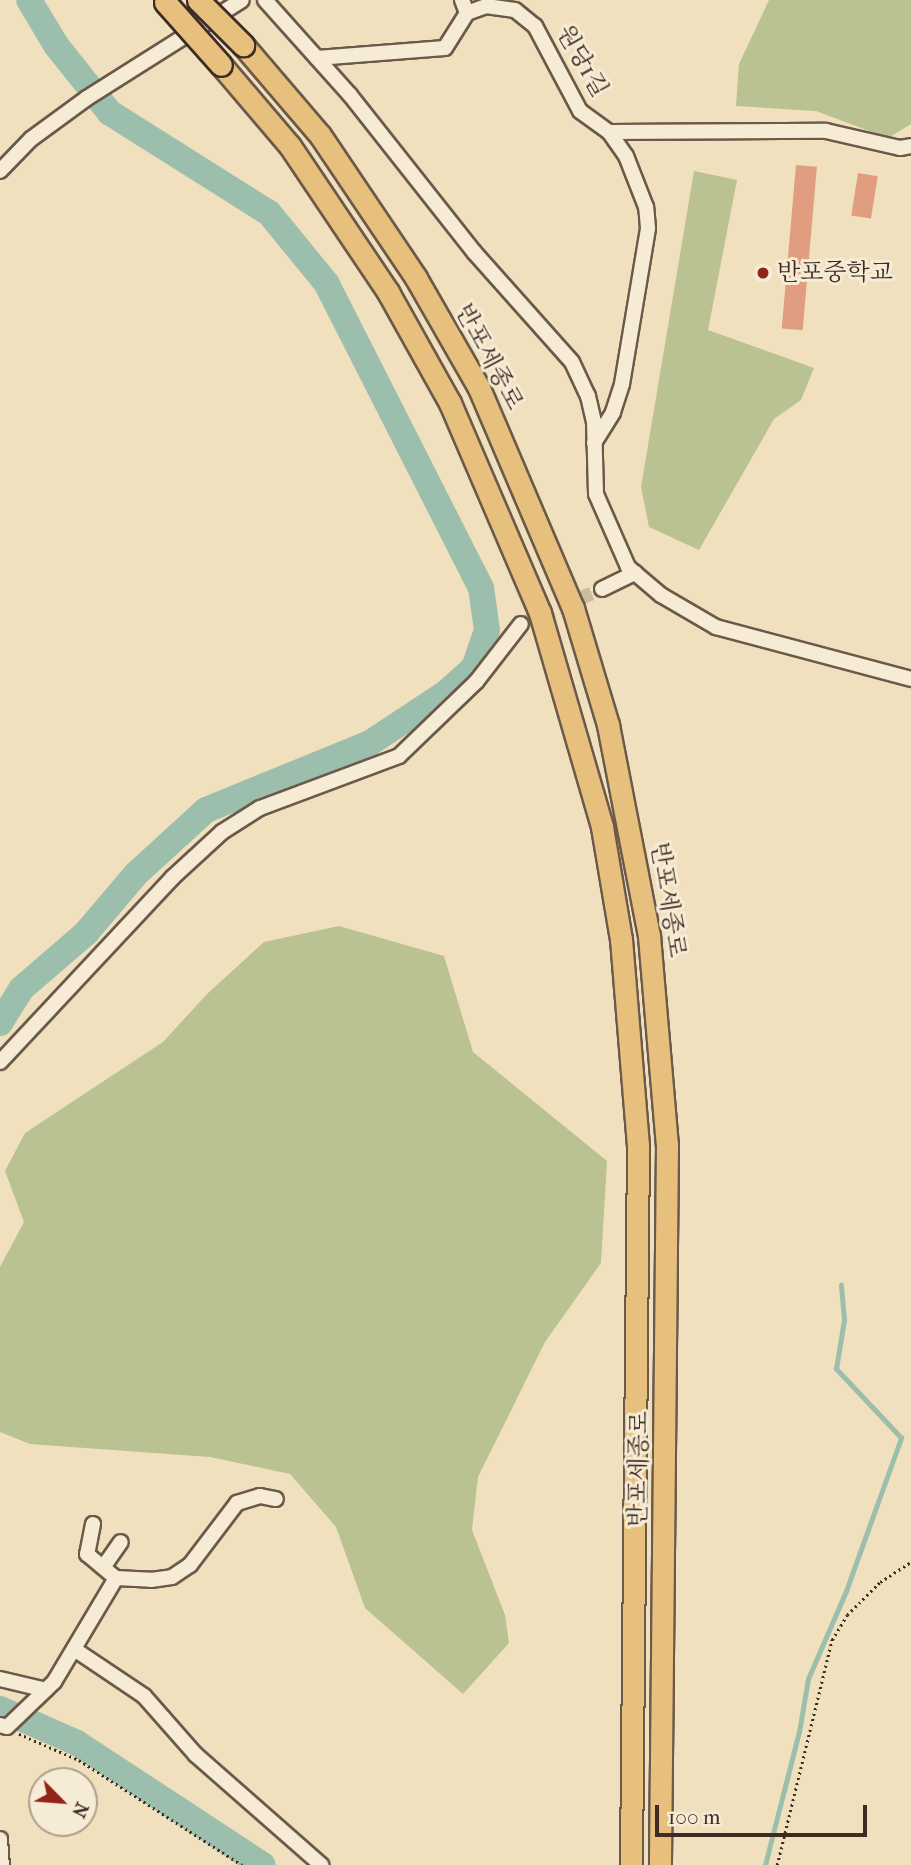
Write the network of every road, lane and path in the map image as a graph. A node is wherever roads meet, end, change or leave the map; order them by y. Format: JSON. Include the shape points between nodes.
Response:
{"nodes":[{"id":1,"x":198,"y":0,"type":"edge"},
{"id":2,"x":242,"y":0,"type":"edge"},
{"id":3,"x":265,"y":0,"type":"edge"},
{"id":4,"x":163,"y":1,"type":"edge"},
{"id":5,"x":465,"y":7,"type":"edge"},
{"id":6,"x":317,"y":58,"type":"junction"},
{"id":7,"x":609,"y":132,"type":"junction"},
{"id":8,"x":911,"y":146,"type":"edge"},
{"id":9,"x":0,"y":171,"type":"edge"},
{"id":10,"x":594,"y":444,"type":"junction"},
{"id":11,"x":635,"y":573,"type":"junction"},
{"id":12,"x":602,"y":589,"type":"tunnel mouth"},
{"id":13,"x":521,"y":624,"type":"tunnel mouth"},
{"id":14,"x":911,"y":679,"type":"edge"},
{"id":15,"x":0,"y":1062,"type":"edge"},
{"id":16,"x":276,"y":1499,"type":"dead end"},
{"id":17,"x":93,"y":1524,"type":"dead end"},
{"id":18,"x":121,"y":1542,"type":"dead end"},
{"id":19,"x":911,"y":1562,"type":"edge"},
{"id":20,"x":104,"y":1566,"type":"junction"},
{"id":21,"x":116,"y":1578,"type":"junction"},
{"id":22,"x":76,"y":1651,"type":"junction"},
{"id":23,"x":0,"y":1679,"type":"edge"},
{"id":24,"x":41,"y":1694,"type":"junction"},
{"id":25,"x":7,"y":1724,"type":"edge"},
{"id":26,"x":633,"y":1779,"type":"junction"},
{"id":27,"x":660,"y":1782,"type":"junction"},
{"id":28,"x":0,"y":1839,"type":"edge"},
{"id":29,"x":2,"y":1865,"type":"edge"},
{"id":30,"x":242,"y":1865,"type":"edge"},
{"id":31,"x":321,"y":1865,"type":"edge"},
{"id":32,"x":626,"y":1865,"type":"edge"},
{"id":33,"x":631,"y":1865,"type":"edge"},
{"id":34,"x":660,"y":1865,"type":"edge"},
{"id":35,"x":667,"y":1865,"type":"edge"},
{"id":36,"x":777,"y":1865,"type":"edge"}],
"edges":[{"from":1,"to":27,"type":"highway","name":"반포세종로","bridge":true,"via":[[320,135],[416,278],[478,388],[573,608],[608,726],[649,936],[667,1145]]},
{"from":2,"to":9,"type":"street","via":[[87,98],[31,139]]},
{"from":3,"to":6,"type":"street"},
{"from":4,"to":26,"type":"highway","name":"반포세종로","bridge":true,"via":[[290,146],[388,292],[450,402],[540,613],[602,827],[621,939],[638,1145]]},
{"from":5,"to":6,"type":"street","name":"원당1길","via":[[445,48]]},
{"from":5,"to":7,"type":"street","name":"원당1길","via":[[515,10],[535,26],[580,111]]},
{"from":6,"to":10,"type":"street","via":[[474,252],[572,362],[588,396]]},
{"from":7,"to":8,"type":"street","name":"원당1길","via":[[826,131],[900,148]]},
{"from":7,"to":10,"type":"street","via":[[631,169],[646,207],[648,228],[622,384],[613,412]]},
{"from":10,"to":11,"type":"street","via":[[596,494],[609,531]]},
{"from":11,"to":12,"type":"street"},
{"from":11,"to":14,"type":"street","via":[[661,595],[716,627]]},
{"from":13,"to":15,"type":"street","via":[[476,682],[399,756],[260,808],[222,832],[172,878]]},
{"from":16,"to":21,"type":"street","via":[[260,1496],[237,1503],[190,1565],[172,1577],[126,1582]]},
{"from":17,"to":20,"type":"street","via":[[87,1555]]},
{"from":18,"to":20,"type":"street"},
{"from":19,"to":36,"type":"path","via":[[846,1615],[832,1640]]},
{"from":20,"to":21,"type":"street"},
{"from":21,"to":22,"type":"street"},
{"from":22,"to":24,"type":"street"},
{"from":22,"to":31,"type":"street","via":[[144,1696],[197,1755]]},
{"from":23,"to":24,"type":"street"},
{"from":24,"to":25,"type":"street"},
{"from":25,"to":30,"type":"path","via":[[79,1760]]},
{"from":26,"to":32,"type":"highway"},
{"from":26,"to":33,"type":"highway","name":"반포세종로"},
{"from":27,"to":34,"type":"highway","name":"반포세종로"},
{"from":27,"to":35,"type":"highway"},
{"from":28,"to":29,"type":"street"}]}
